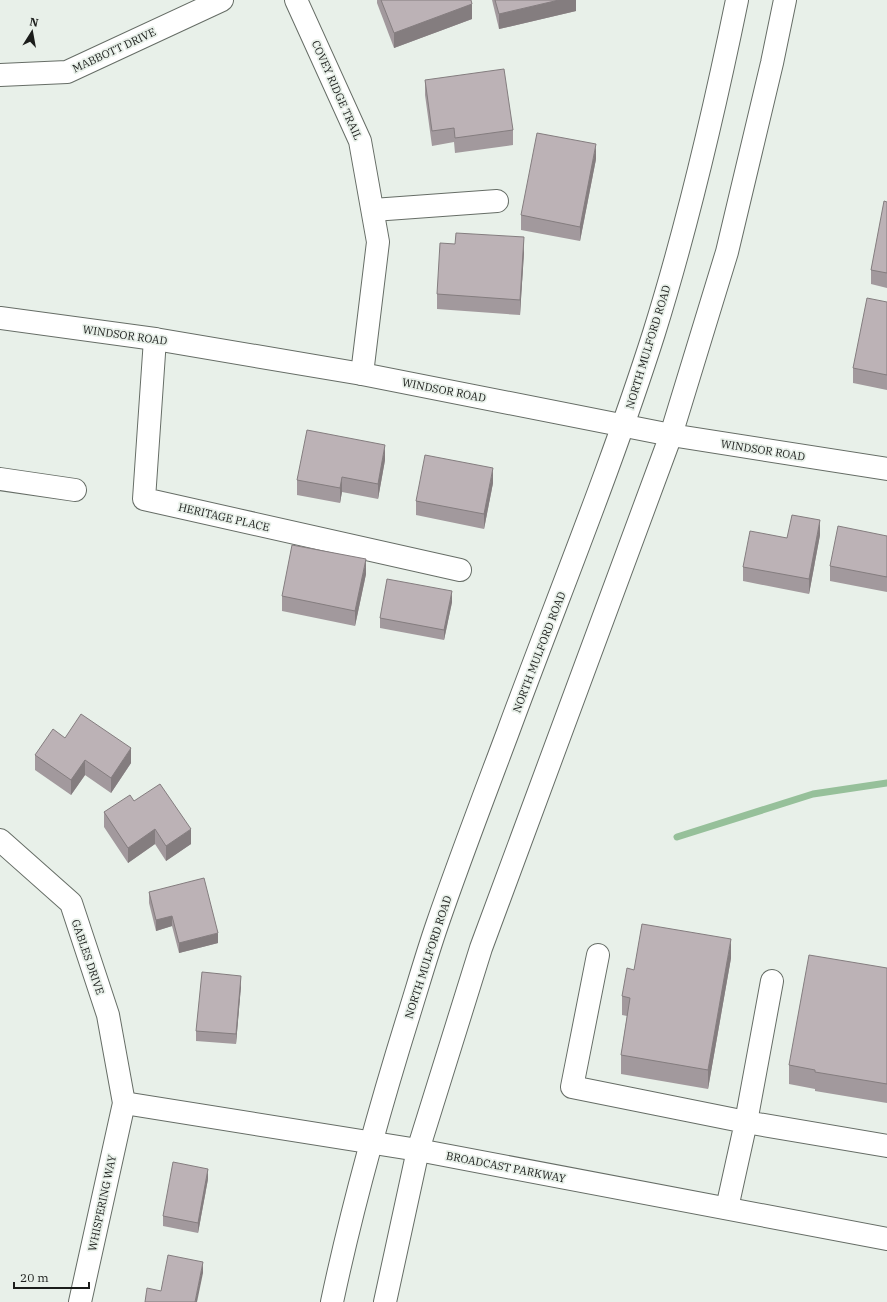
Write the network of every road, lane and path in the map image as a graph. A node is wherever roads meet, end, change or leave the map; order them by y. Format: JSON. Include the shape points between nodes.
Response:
{"nodes":[{"id":1,"x":222,"y":0,"type":"edge"},
{"id":2,"x":296,"y":0,"type":"edge"},
{"id":3,"x":737,"y":0,"type":"edge"},
{"id":4,"x":785,"y":0,"type":"edge"},
{"id":5,"x":0,"y":75,"type":"edge"},
{"id":6,"x":497,"y":201,"type":"dead end"},
{"id":7,"x":373,"y":210,"type":"junction"},
{"id":8,"x":0,"y":318,"type":"edge"},
{"id":9,"x":155,"y":339,"type":"junction"},
{"id":10,"x":362,"y":374,"type":"junction"},
{"id":11,"x":623,"y":426,"type":"junction"},
{"id":12,"x":670,"y":435,"type":"junction"},
{"id":13,"x":887,"y":469,"type":"edge"},
{"id":14,"x":0,"y":479,"type":"edge"},
{"id":15,"x":75,"y":490,"type":"dead end"},
{"id":16,"x":460,"y":570,"type":"dead end"},
{"id":17,"x":0,"y":840,"type":"edge"},
{"id":18,"x":598,"y":954,"type":"dead end"},
{"id":19,"x":772,"y":981,"type":"dead end"},
{"id":20,"x":124,"y":1103,"type":"junction"},
{"id":21,"x":746,"y":1122,"type":"junction"},
{"id":22,"x":371,"y":1142,"type":"junction"},
{"id":23,"x":887,"y":1146,"type":"edge"},
{"id":24,"x":418,"y":1150,"type":"junction"},
{"id":25,"x":727,"y":1208,"type":"junction"},
{"id":26,"x":887,"y":1239,"type":"edge"},
{"id":27,"x":80,"y":1302,"type":"edge"},
{"id":28,"x":332,"y":1302,"type":"edge"},
{"id":29,"x":385,"y":1302,"type":"edge"}],
"edges":[{"from":1,"to":5,"type":"street","name":"MABBOTT DRIVE","via":[[67,72]]},
{"from":2,"to":7,"type":"street","name":"COVEY RIDGE TRAIL","via":[[360,141]]},
{"from":3,"to":11,"type":"street","name":"NORTH MULFORD ROAD","via":[[691,201],[654,332]]},
{"from":4,"to":12,"type":"street","via":[[728,252]]},
{"from":6,"to":7,"type":"street"},
{"from":7,"to":10,"type":"street","name":"COVEY RIDGE TRAIL","via":[[378,242]]},
{"from":8,"to":9,"type":"street","name":"WINDSOR ROAD"},
{"from":9,"to":10,"type":"street","name":"WINDSOR ROAD"},
{"from":9,"to":16,"type":"street","name":"HERITAGE PLACE","via":[[144,499]]},
{"from":10,"to":11,"type":"street","name":"WINDSOR ROAD"},
{"from":11,"to":12,"type":"street","name":"WINDSOR ROAD"},
{"from":11,"to":22,"type":"street","name":"NORTH MULFORD ROAD","via":[[436,927]]},
{"from":12,"to":13,"type":"street","name":"WINDSOR ROAD"},
{"from":12,"to":24,"type":"street","via":[[482,948]]},
{"from":14,"to":15,"type":"street"},
{"from":17,"to":20,"type":"street","name":"GABLES DRIVE","via":[[71,903],[108,1015]]},
{"from":18,"to":21,"type":"street","via":[[572,1087]]},
{"from":19,"to":21,"type":"street"},
{"from":20,"to":22,"type":"street","name":"BROADCAST PARKWAY"},
{"from":20,"to":27,"type":"street","name":"WHISPERING WAY"},
{"from":21,"to":23,"type":"street"},
{"from":21,"to":25,"type":"street"},
{"from":22,"to":24,"type":"street","name":"BROADCAST PARKWAY"},
{"from":22,"to":28,"type":"street","name":"NORTH MULFORD ROAD"},
{"from":24,"to":25,"type":"street","name":"BROADCAST PARKWAY"},
{"from":24,"to":29,"type":"street"},
{"from":25,"to":26,"type":"street","name":"BROADCAST PARKWAY"}]}
